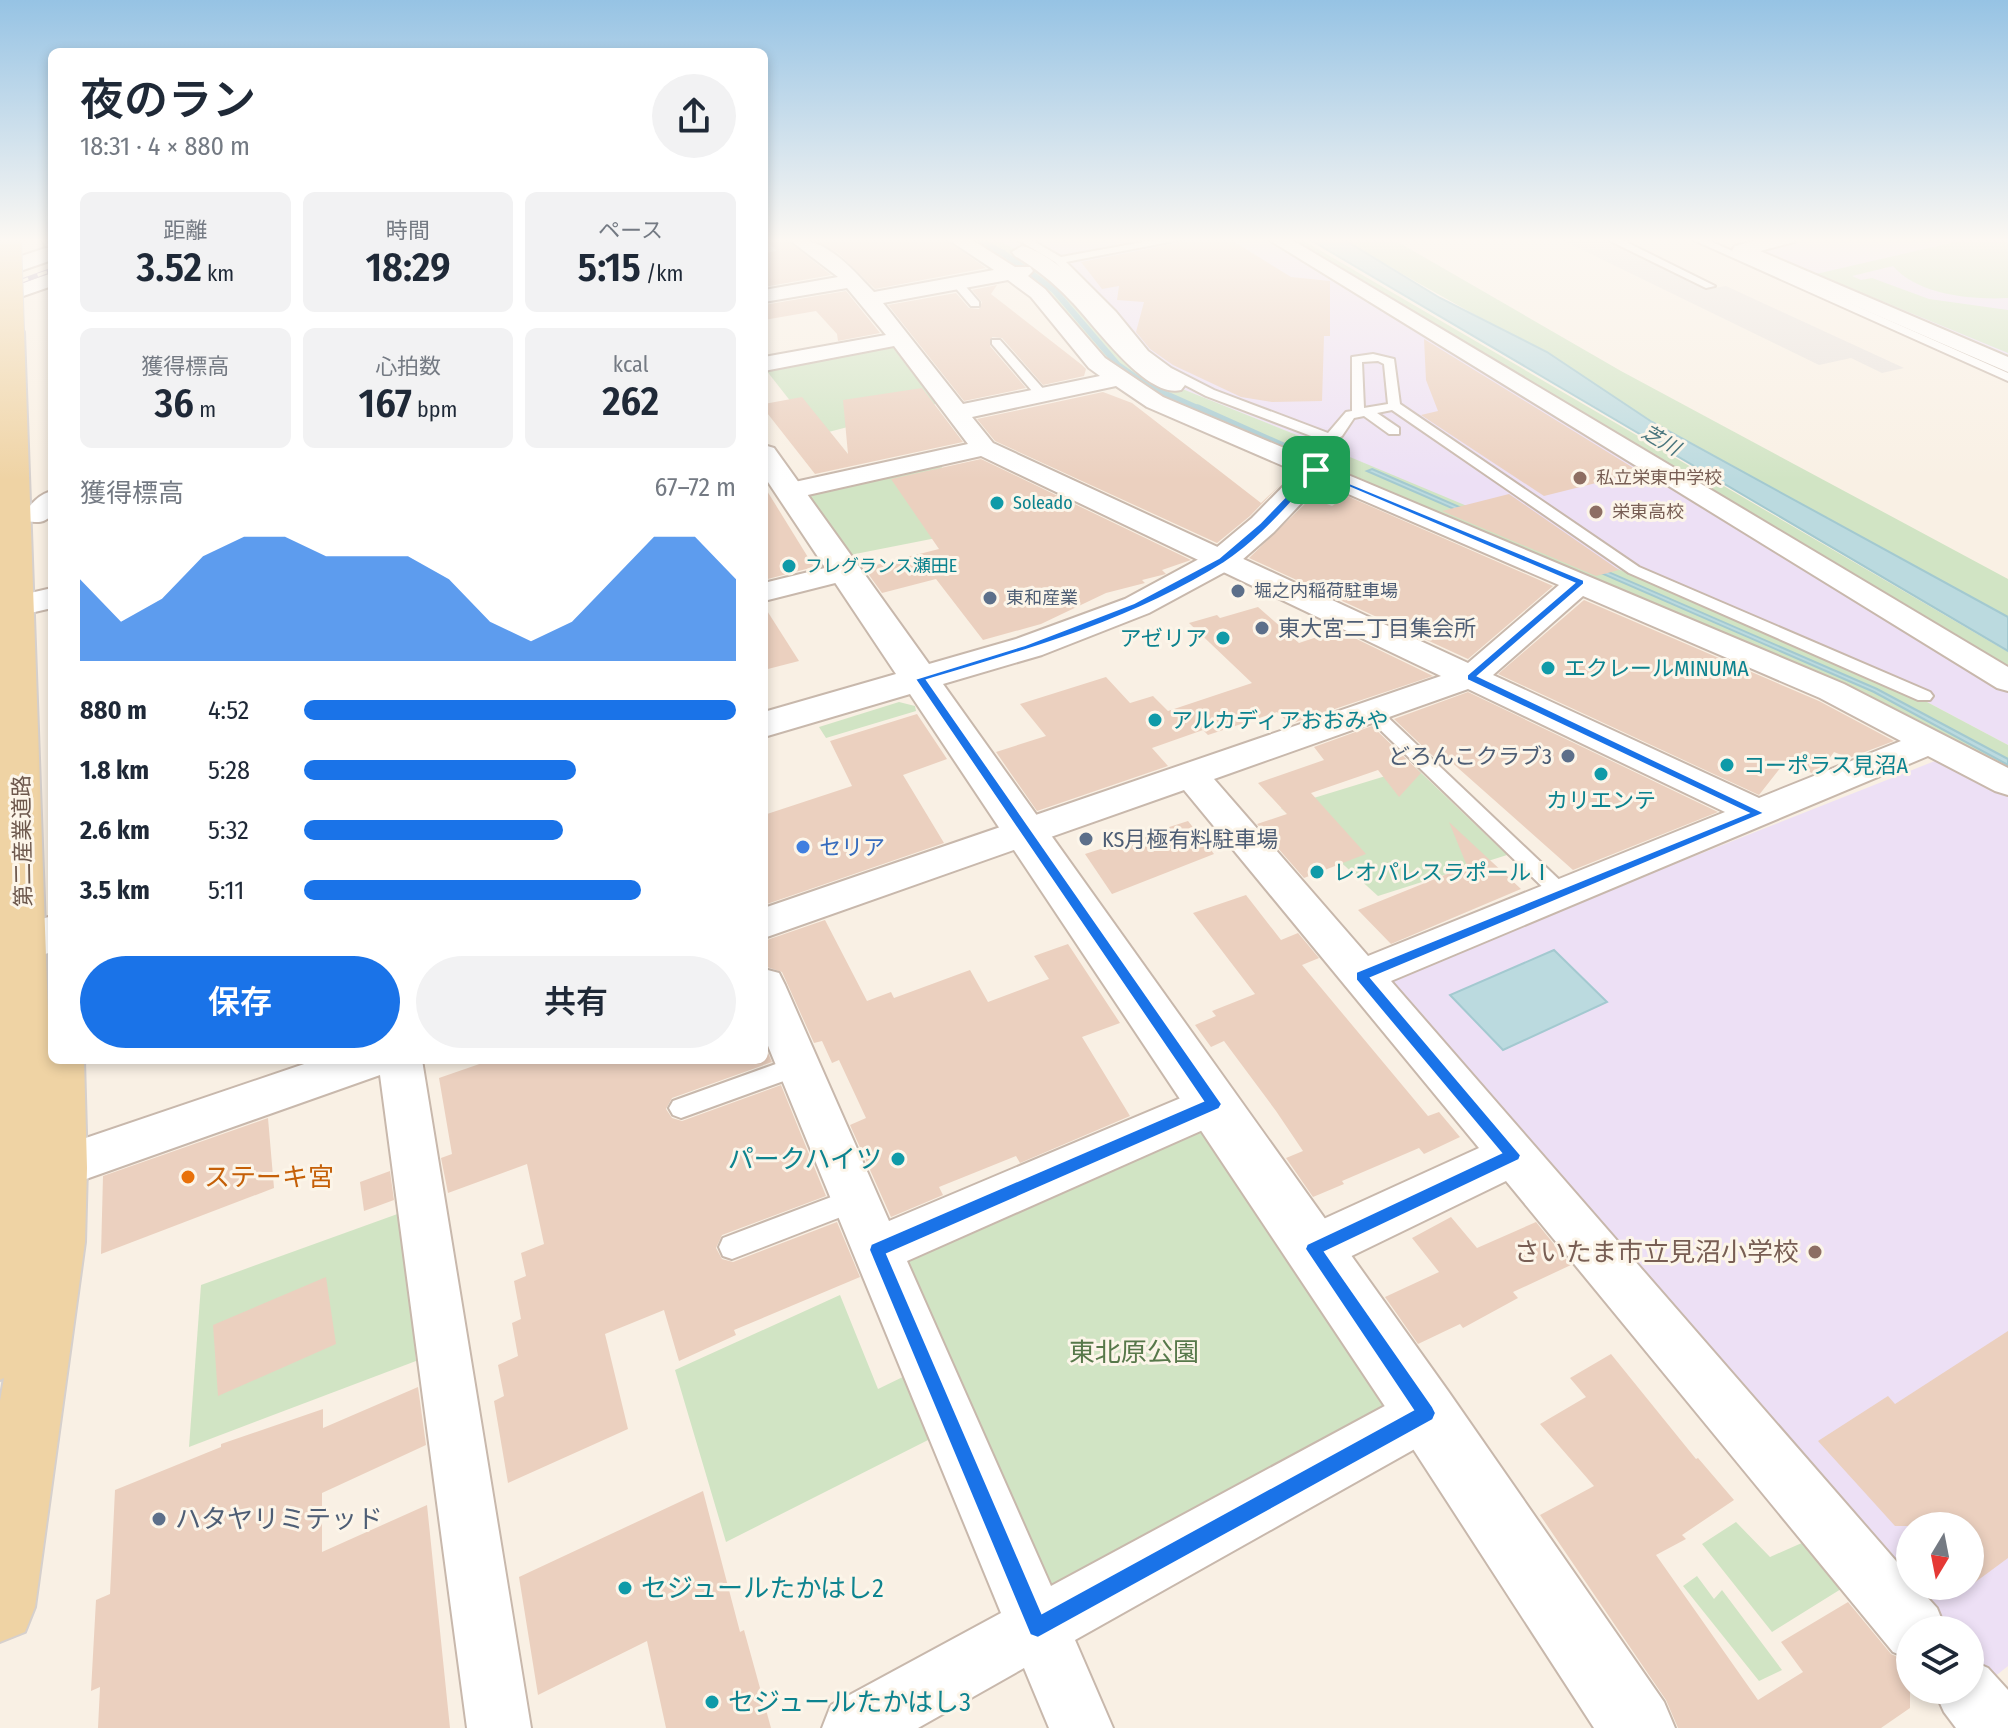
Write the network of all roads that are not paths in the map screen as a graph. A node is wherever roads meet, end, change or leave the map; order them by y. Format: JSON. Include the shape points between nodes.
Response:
{"nodes":[{"id":1,"x":20,"y":319,"type":"edge"},
{"id":2,"x":21,"y":319,"type":"edge"},
{"id":3,"x":883,"y":319,"type":"edge"},
{"id":4,"x":1059,"y":319,"type":"edge"},
{"id":5,"x":1100,"y":319,"type":"edge"},
{"id":6,"x":1390,"y":319,"type":"edge"},
{"id":7,"x":1876,"y":319,"type":"edge"},
{"id":8,"x":1901,"y":319,"type":"edge"},
{"id":9,"x":21,"y":329,"type":"junction"},
{"id":10,"x":899,"y":339,"type":"junction"},
{"id":11,"x":996,"y":342,"type":"dead end"},
{"id":12,"x":768,"y":363,"type":"edge"},
{"id":13,"x":2008,"y":365,"type":"edge"},
{"id":14,"x":2008,"y":377,"type":"edge"},
{"id":15,"x":1117,"y":379,"type":"junction"},
{"id":16,"x":1042,"y":395,"type":"junction"},
{"id":17,"x":1394,"y":406,"type":"junction"},
{"id":18,"x":1362,"y":412,"type":"junction"},
{"id":19,"x":956,"y":413,"type":"junction"},
{"id":20,"x":1394,"y":431,"type":"dead end"},
{"id":21,"x":984,"y":448,"type":"junction"},
{"id":22,"x":1321,"y":451,"type":"junction"},
{"id":23,"x":777,"y":473,"type":"edge"},
{"id":24,"x":26,"y":508,"type":"edge"},
{"id":25,"x":1222,"y":560,"type":"junction"},
{"id":26,"x":845,"y":572,"type":"junction"},
{"id":27,"x":1581,"y":582,"type":"junction"},
{"id":28,"x":768,"y":591,"type":"edge"},
{"id":29,"x":28,"y":603,"type":"edge"},
{"id":30,"x":1471,"y":677,"type":"junction"},
{"id":31,"x":920,"y":679,"type":"junction"},
{"id":32,"x":2008,"y":681,"type":"edge"},
{"id":33,"x":1924,"y":696,"type":"dead end"},
{"id":34,"x":1372,"y":712,"type":"junction"},
{"id":35,"x":768,"y":724,"type":"edge"},
{"id":36,"x":1932,"y":741,"type":"junction"},
{"id":37,"x":1192,"y":776,"type":"junction"},
{"id":38,"x":2008,"y":783,"type":"edge"},
{"id":39,"x":48,"y":784,"type":"edge"},
{"id":40,"x":1759,"y":813,"type":"junction"},
{"id":41,"x":1027,"y":832,"type":"junction"},
{"id":42,"x":1562,"y":894,"type":"junction"},
{"id":43,"x":768,"y":922,"type":"edge"},
{"id":44,"x":25,"y":942,"type":"edge"},
{"id":45,"x":1361,"y":976,"type":"junction"},
{"id":46,"x":768,"y":995,"type":"edge"},
{"id":47,"x":57,"y":1064,"type":"edge"},
{"id":48,"x":358,"y":1064,"type":"edge"},
{"id":49,"x":401,"y":1064,"type":"edge"},
{"id":50,"x":798,"y":1066,"type":"junction"},
{"id":51,"x":1214,"y":1104,"type":"junction"},
{"id":52,"x":681,"y":1108,"type":"dead end"},
{"id":53,"x":1513,"y":1155,"type":"junction"},
{"id":54,"x":42,"y":1174,"type":"junction"},
{"id":55,"x":855,"y":1200,"type":"junction"},
{"id":56,"x":732,"y":1247,"type":"dead end"},
{"id":57,"x":1313,"y":1249,"type":"junction"},
{"id":58,"x":877,"y":1250,"type":"junction"},
{"id":59,"x":7,"y":1267,"type":"edge"},
{"id":60,"x":0,"y":1349,"type":"edge"},
{"id":61,"x":1426,"y":1413,"type":"junction"},
{"id":62,"x":0,"y":1607,"type":"edge"},
{"id":63,"x":1903,"y":1616,"type":"edge"},
{"id":64,"x":1038,"y":1627,"type":"junction"},
{"id":65,"x":499,"y":1728,"type":"edge"},
{"id":66,"x":854,"y":1728,"type":"edge"},
{"id":67,"x":1081,"y":1728,"type":"edge"},
{"id":68,"x":1638,"y":1728,"type":"edge"}],
"edges":[{"from":1,"to":9,"type":"main road","bridge":true},
{"from":2,"to":9,"type":"main road"},
{"from":3,"to":10,"type":"street"},
{"from":4,"to":15,"type":"street"},
{"from":5,"to":22,"type":"street","via":[[1151,373]]},
{"from":6,"to":32,"type":"street"},
{"from":7,"to":14,"type":"lane"},
{"from":8,"to":13,"type":"street"},
{"from":9,"to":24,"type":"main road","name":"第二産業道路"},
{"from":10,"to":12,"type":"street"},
{"from":10,"to":19,"type":"street"},
{"from":11,"to":16,"type":"lane"},
{"from":15,"to":16,"type":"street"},
{"from":15,"to":22,"type":"street","via":[[1155,402]]},
{"from":16,"to":19,"type":"street"},
{"from":17,"to":18,"type":"lane"},
{"from":17,"to":18,"type":"lane","via":[[1390,362],[1359,358]]},
{"from":17,"to":33,"type":"lane","via":[[1634,570]]},
{"from":18,"to":20,"type":"lane"},
{"from":18,"to":22,"type":"lane","via":[[1350,415]]},
{"from":19,"to":21,"type":"street"},
{"from":21,"to":23,"type":"street"},
{"from":21,"to":25,"type":"street"},
{"from":22,"to":25,"type":"street","via":[[1263,525]]},
{"from":22,"to":27,"type":"street"},
{"from":23,"to":26,"type":"street"},
{"from":24,"to":29,"type":"main road","name":"第二産業道路"},
{"from":25,"to":30,"type":"street"},
{"from":25,"to":31,"type":"street","via":[[1083,628]]},
{"from":26,"to":28,"type":"street"},
{"from":26,"to":31,"type":"street"},
{"from":27,"to":30,"type":"street"},
{"from":27,"to":36,"type":"street","via":[[1845,697]]},
{"from":29,"to":39,"type":"main road","name":"第二産業道路"},
{"from":29,"to":44,"type":"main road","name":"第二産業道路"},
{"from":30,"to":34,"type":"street"},
{"from":30,"to":40,"type":"street"},
{"from":31,"to":35,"type":"street"},
{"from":31,"to":41,"type":"street"},
{"from":34,"to":37,"type":"street"},
{"from":34,"to":42,"type":"lane"},
{"from":36,"to":38,"type":"street"},
{"from":36,"to":40,"type":"street"},
{"from":37,"to":41,"type":"street"},
{"from":37,"to":45,"type":"street"},
{"from":40,"to":42,"type":"street"},
{"from":41,"to":43,"type":"street"},
{"from":41,"to":51,"type":"street"},
{"from":42,"to":45,"type":"street"},
{"from":44,"to":54,"type":"main road","name":"第二産業道路"},
{"from":45,"to":53,"type":"street"},
{"from":46,"to":50,"type":"street"},
{"from":47,"to":54,"type":"main road","name":"第二産業道路"},
{"from":48,"to":54,"type":"street"},
{"from":49,"to":65,"type":"street"},
{"from":50,"to":52,"type":"lane"},
{"from":50,"to":55,"type":"street"},
{"from":51,"to":57,"type":"street"},
{"from":51,"to":58,"type":"street"},
{"from":53,"to":57,"type":"street"},
{"from":53,"to":63,"type":"street"},
{"from":54,"to":59,"type":"main road","name":"第二産業道路"},
{"from":54,"to":62,"type":"main road","name":"第二産業道路","via":[[56,1242]]},
{"from":55,"to":56,"type":"lane"},
{"from":55,"to":58,"type":"street"},
{"from":57,"to":61,"type":"street"},
{"from":58,"to":64,"type":"street"},
{"from":59,"to":60,"type":"main road","name":"第二産業道路"},
{"from":61,"to":64,"type":"street"},
{"from":61,"to":68,"type":"street"},
{"from":64,"to":66,"type":"street"},
{"from":64,"to":67,"type":"street"}]}
